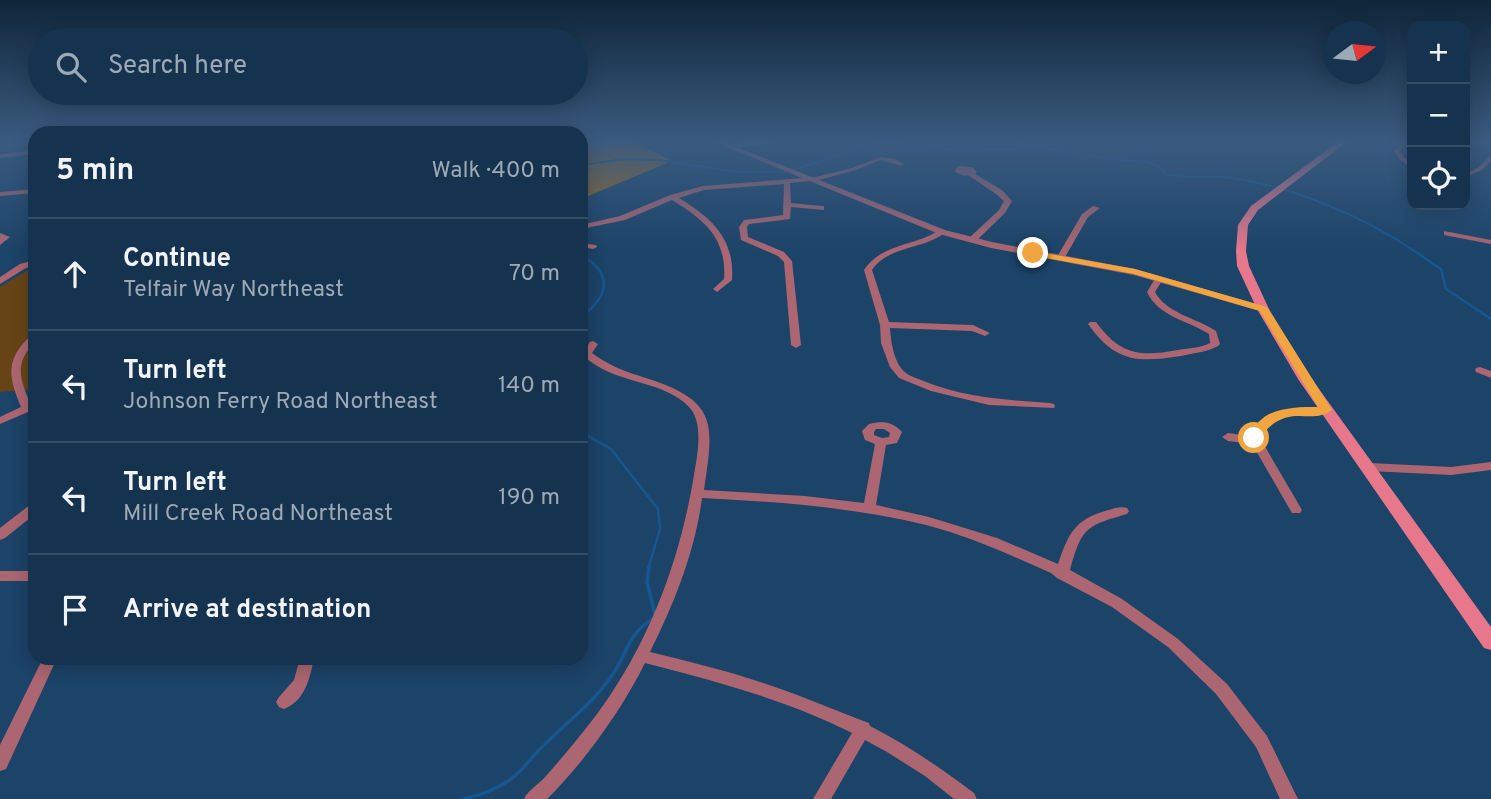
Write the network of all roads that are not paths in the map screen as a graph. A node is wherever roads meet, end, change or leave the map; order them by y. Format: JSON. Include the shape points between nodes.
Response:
{"nodes":[{"id":1,"x":807,"y":178,"type":"edge"},
{"id":2,"x":816,"y":178,"type":"edge"},
{"id":3,"x":978,"y":178,"type":"edge"},
{"id":4,"x":1292,"y":178,"type":"edge"},
{"id":5,"x":811,"y":180,"type":"junction"},
{"id":6,"x":786,"y":183,"type":"junction"},
{"id":7,"x":28,"y":192,"type":"edge"},
{"id":8,"x":0,"y":194,"type":"edge"},
{"id":9,"x":673,"y":197,"type":"junction"},
{"id":10,"x":789,"y":205,"type":"junction"},
{"id":11,"x":821,"y":208,"type":"dead end"},
{"id":12,"x":1096,"y":208,"type":"dead end"},
{"id":13,"x":588,"y":225,"type":"edge"},
{"id":14,"x":15,"y":232,"type":"dead end"},
{"id":15,"x":942,"y":232,"type":"junction"},
{"id":16,"x":1447,"y":233,"type":"dead end"},
{"id":17,"x":2,"y":238,"type":"edge"},
{"id":18,"x":972,"y":240,"type":"junction"},
{"id":19,"x":1491,"y":242,"type":"edge"},
{"id":20,"x":588,"y":246,"type":"edge"},
{"id":21,"x":593,"y":247,"type":"dead end"},
{"id":22,"x":1061,"y":257,"type":"junction"},
{"id":23,"x":28,"y":264,"type":"edge"},
{"id":24,"x":1159,"y":279,"type":"junction"},
{"id":25,"x":0,"y":281,"type":"edge"},
{"id":26,"x":717,"y":289,"type":"dead end"},
{"id":27,"x":1263,"y":309,"type":"junction"},
{"id":28,"x":1093,"y":324,"type":"dead end"},
{"id":29,"x":885,"y":325,"type":"junction"},
{"id":30,"x":985,"y":333,"type":"dead end"},
{"id":31,"x":28,"y":343,"type":"edge"},
{"id":32,"x":593,"y":344,"type":"dead end"},
{"id":33,"x":796,"y":345,"type":"dead end"},
{"id":34,"x":588,"y":352,"type":"edge"},
{"id":35,"x":588,"y":355,"type":"edge"},
{"id":36,"x":1480,"y":370,"type":"dead end"},
{"id":37,"x":1491,"y":375,"type":"edge"},
{"id":38,"x":28,"y":402,"type":"edge"},
{"id":39,"x":1050,"y":406,"type":"dead end"},
{"id":40,"x":28,"y":408,"type":"edge"},
{"id":41,"x":1326,"y":410,"type":"junction"},
{"id":42,"x":0,"y":421,"type":"edge"},
{"id":43,"x":1228,"y":437,"type":"dead end"},
{"id":44,"x":1256,"y":441,"type":"junction"},
{"id":45,"x":881,"y":442,"type":"dead end"},
{"id":46,"x":1491,"y":466,"type":"edge"},
{"id":47,"x":1369,"y":467,"type":"junction"},
{"id":48,"x":699,"y":494,"type":"junction"},
{"id":49,"x":869,"y":508,"type":"junction"},
{"id":50,"x":1296,"y":510,"type":"dead end"},
{"id":51,"x":1124,"y":511,"type":"dead end"},
{"id":52,"x":28,"y":513,"type":"edge"},
{"id":53,"x":0,"y":535,"type":"edge"},
{"id":54,"x":1062,"y":574,"type":"junction"},
{"id":55,"x":0,"y":576,"type":"edge"},
{"id":56,"x":28,"y":576,"type":"edge"},
{"id":57,"x":1491,"y":642,"type":"edge"},
{"id":58,"x":642,"y":656,"type":"junction"},
{"id":59,"x":47,"y":665,"type":"edge"},
{"id":60,"x":305,"y":665,"type":"edge"},
{"id":61,"x":284,"y":702,"type":"dead end"},
{"id":62,"x":863,"y":728,"type":"junction"},
{"id":63,"x":0,"y":763,"type":"edge"},
{"id":64,"x":533,"y":799,"type":"edge"},
{"id":65,"x":822,"y":799,"type":"edge"},
{"id":66,"x":968,"y":799,"type":"edge"},
{"id":67,"x":1289,"y":799,"type":"edge"}],
"edges":[{"from":1,"to":5,"type":"street"},
{"from":2,"to":5,"type":"street"},
{"from":3,"to":18,"type":"street","via":[[1008,201]]},
{"from":4,"to":27,"type":"main road","via":[[1254,208],[1243,225],[1243,266]]},
{"from":5,"to":6,"type":"street"},
{"from":5,"to":15,"type":"street"},
{"from":6,"to":9,"type":"street","via":[[711,187]]},
{"from":6,"to":10,"type":"street"},
{"from":7,"to":8,"type":"street"},
{"from":9,"to":13,"type":"street","via":[[622,218]]},
{"from":9,"to":26,"type":"street","via":[[704,218],[721,237],[730,269],[728,280]]},
{"from":10,"to":11,"type":"street"},
{"from":10,"to":33,"type":"street","via":[[784,219],[747,222],[743,227],[744,238],[788,261]]},
{"from":12,"to":22,"type":"street","via":[[1085,216]]},
{"from":14,"to":17,"type":"street"},
{"from":15,"to":18,"type":"street"},
{"from":15,"to":29,"type":"street","via":[[872,261],[868,270]]},
{"from":16,"to":19,"type":"street"},
{"from":18,"to":22,"type":"street"},
{"from":20,"to":21,"type":"street"},
{"from":22,"to":24,"type":"street"},
{"from":23,"to":25,"type":"street"},
{"from":24,"to":27,"type":"street"},
{"from":24,"to":28,"type":"street","via":[[1151,292],[1156,302],[1206,327],[1215,344],[1148,358],[1134,356],[1111,347]]},
{"from":27,"to":41,"type":"main road"},
{"from":29,"to":30,"type":"street","via":[[973,328]]},
{"from":29,"to":39,"type":"street","via":[[895,366],[916,383],[989,402]]},
{"from":31,"to":38,"type":"street","via":[[20,350],[14,368]]},
{"from":32,"to":34,"type":"street"},
{"from":35,"to":48,"type":"street","via":[[605,368],[678,394],[695,407],[704,444]]},
{"from":36,"to":37,"type":"street"},
{"from":40,"to":42,"type":"street"},
{"from":41,"to":44,"type":"street","via":[[1274,417],[1257,431]]},
{"from":41,"to":47,"type":"main road"},
{"from":43,"to":44,"type":"street"},
{"from":44,"to":50,"type":"street"},
{"from":45,"to":49,"type":"street"},
{"from":46,"to":47,"type":"street","via":[[1451,471]]},
{"from":47,"to":57,"type":"main road"},
{"from":48,"to":49,"type":"street"},
{"from":48,"to":58,"type":"street","via":[[679,566]]},
{"from":49,"to":54,"type":"street","via":[[1014,550]]},
{"from":51,"to":54,"type":"street","via":[[1091,518],[1073,538]]},
{"from":52,"to":53,"type":"street"},
{"from":54,"to":67,"type":"street","via":[[1089,584],[1152,626],[1232,698],[1263,745]]},
{"from":55,"to":56,"type":"street"},
{"from":58,"to":62,"type":"street","via":[[732,678]]},
{"from":58,"to":64,"type":"street","via":[[597,729]]},
{"from":59,"to":63,"type":"street"},
{"from":60,"to":61,"type":"street","via":[[301,683]]},
{"from":62,"to":65,"type":"street"},
{"from":62,"to":66,"type":"street"}]}
